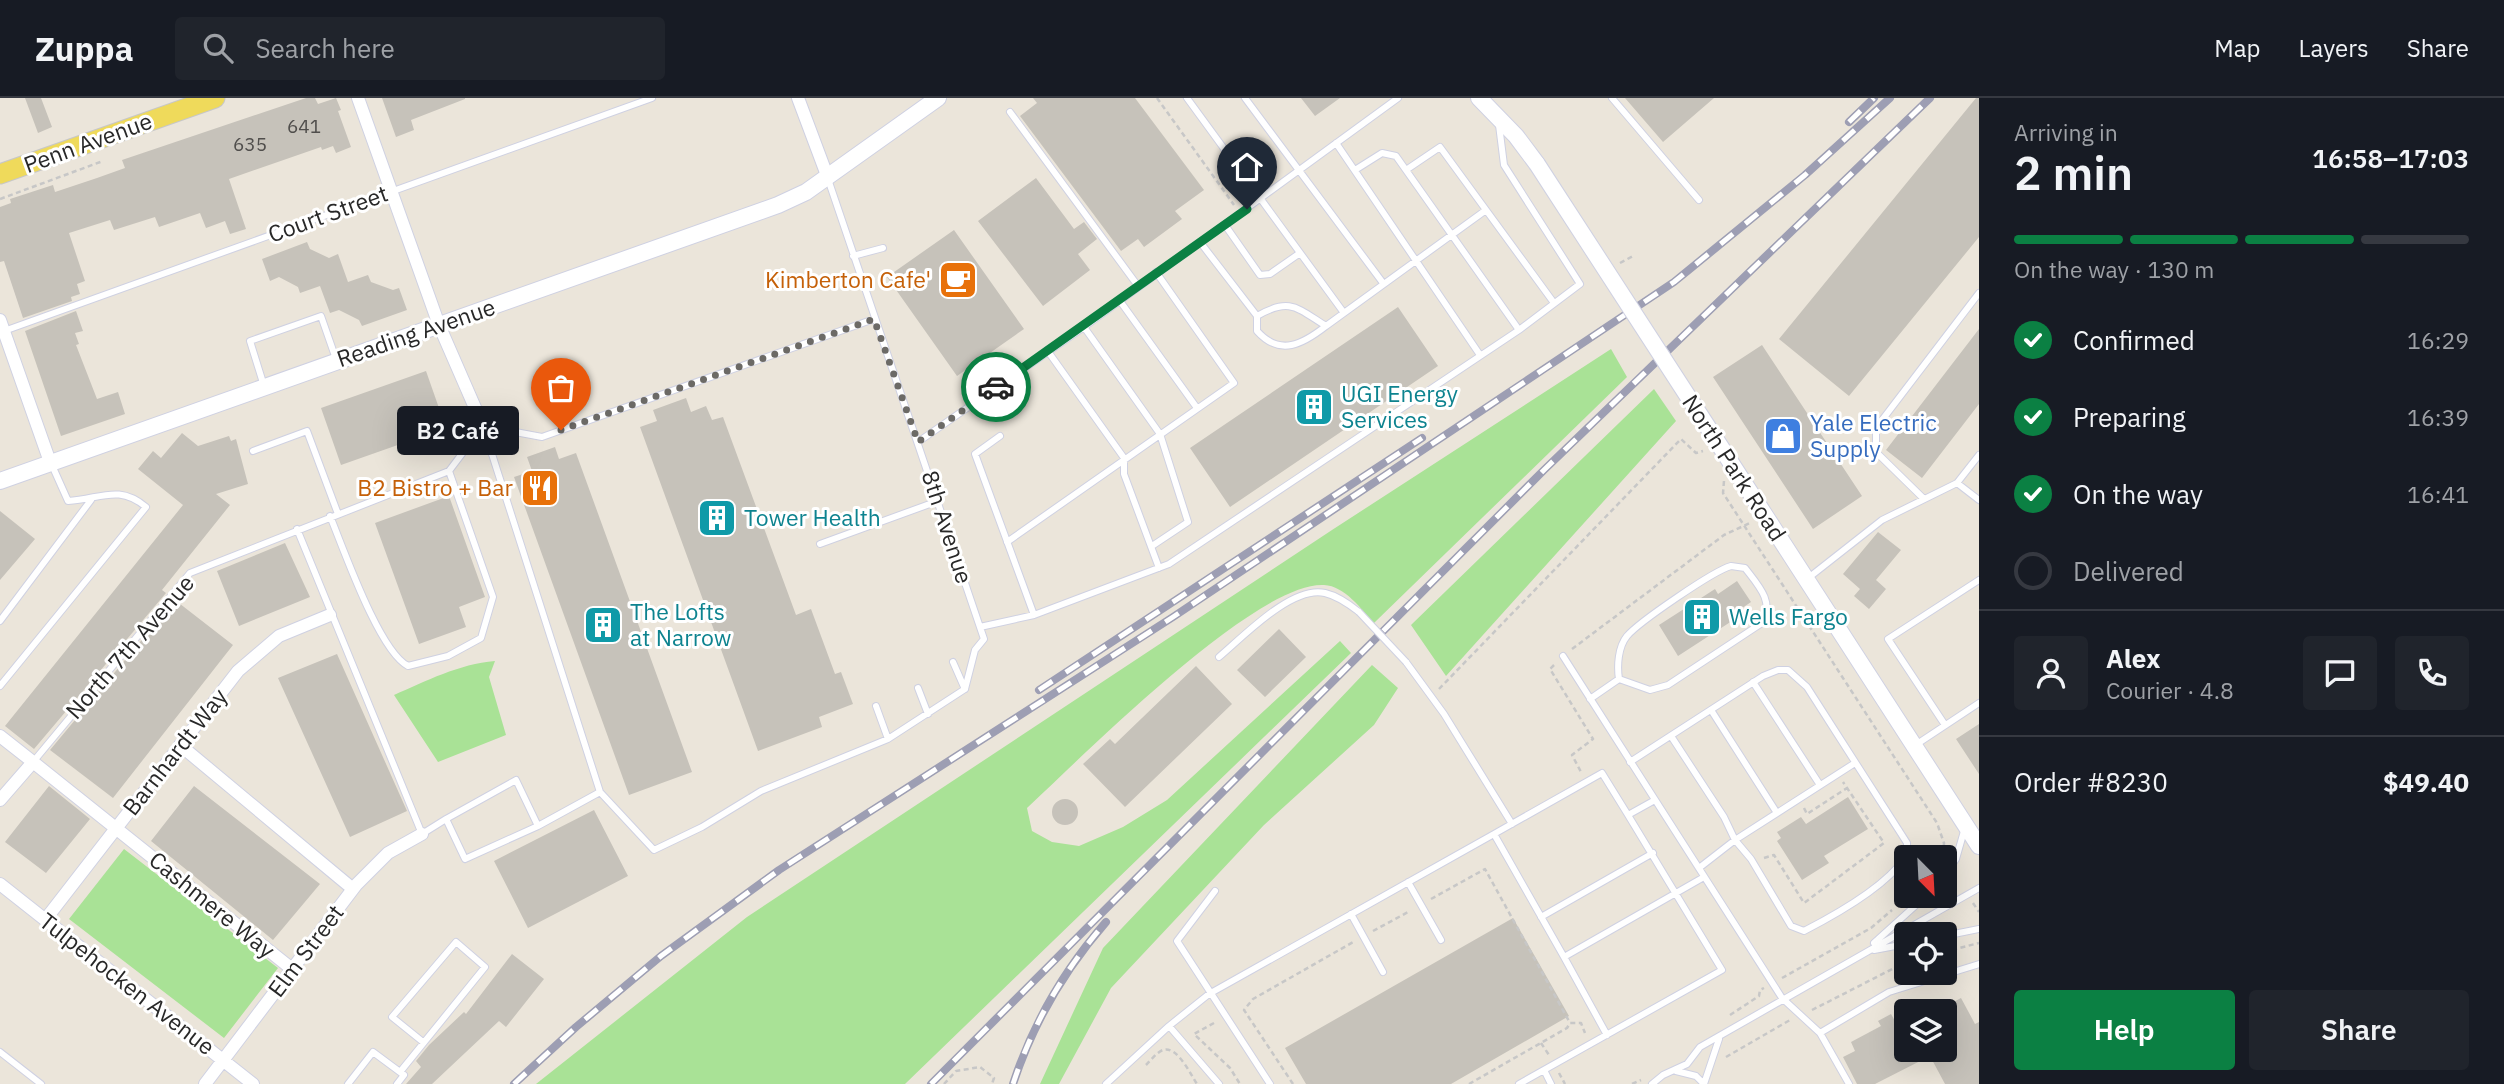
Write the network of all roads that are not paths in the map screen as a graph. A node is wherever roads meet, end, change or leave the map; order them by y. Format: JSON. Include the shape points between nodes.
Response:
{"nodes":[{"id":1,"x":215,"y":98,"type":"edge"},
{"id":2,"x":358,"y":98,"type":"edge"},
{"id":3,"x":652,"y":98,"type":"edge"},
{"id":4,"x":799,"y":98,"type":"edge"},
{"id":5,"x":938,"y":98,"type":"edge"},
{"id":6,"x":1187,"y":98,"type":"edge"},
{"id":7,"x":1245,"y":98,"type":"edge"},
{"id":8,"x":1398,"y":98,"type":"edge"},
{"id":9,"x":1479,"y":98,"type":"edge"},
{"id":10,"x":1612,"y":98,"type":"edge"},
{"id":11,"x":1010,"y":112,"type":"dead end"},
{"id":12,"x":1499,"y":120,"type":"junction"},
{"id":13,"x":1336,"y":143,"type":"junction"},
{"id":14,"x":1355,"y":170,"type":"junction"},
{"id":15,"x":1406,"y":170,"type":"junction"},
{"id":16,"x":1298,"y":172,"type":"junction"},
{"id":17,"x":0,"y":174,"type":"edge"},
{"id":18,"x":828,"y":178,"type":"junction"},
{"id":19,"x":392,"y":191,"type":"junction"},
{"id":20,"x":1261,"y":198,"type":"junction"},
{"id":21,"x":1699,"y":200,"type":"dead end"},
{"id":22,"x":1486,"y":210,"type":"junction"},
{"id":23,"x":1225,"y":225,"type":"junction"},
{"id":24,"x":1451,"y":234,"type":"junction"},
{"id":25,"x":1200,"y":242,"type":"junction"},
{"id":26,"x":883,"y":248,"type":"dead end"},
{"id":27,"x":1300,"y":253,"type":"junction"},
{"id":28,"x":853,"y":256,"type":"junction"},
{"id":29,"x":1417,"y":258,"type":"junction"},
{"id":30,"x":1156,"y":272,"type":"junction"},
{"id":31,"x":1383,"y":283,"type":"junction"},
{"id":32,"x":1138,"y":286,"type":"junction"},
{"id":33,"x":1979,"y":293,"type":"edge"},
{"id":34,"x":1120,"y":300,"type":"junction"},
{"id":35,"x":1554,"y":303,"type":"junction"},
{"id":36,"x":1344,"y":313,"type":"junction"},
{"id":37,"x":1257,"y":316,"type":"junction"},
{"id":38,"x":874,"y":319,"type":"junction"},
{"id":39,"x":2,"y":325,"type":"edge"},
{"id":40,"x":439,"y":325,"type":"junction"},
{"id":41,"x":1326,"y":326,"type":"junction"},
{"id":42,"x":1084,"y":327,"type":"junction"},
{"id":43,"x":1519,"y":330,"type":"junction"},
{"id":44,"x":1047,"y":350,"type":"junction"},
{"id":45,"x":1480,"y":355,"type":"junction"},
{"id":46,"x":337,"y":361,"type":"junction"},
{"id":47,"x":264,"y":386,"type":"junction"},
{"id":48,"x":1197,"y":408,"type":"junction"},
{"id":49,"x":483,"y":426,"type":"junction"},
{"id":50,"x":1160,"y":434,"type":"junction"},
{"id":51,"x":1000,"y":436,"type":"dead end"},
{"id":52,"x":918,"y":442,"type":"junction"},
{"id":53,"x":253,"y":451,"type":"dead end"},
{"id":54,"x":1979,"y":455,"type":"edge"},
{"id":55,"x":1124,"y":458,"type":"junction"},
{"id":56,"x":50,"y":462,"type":"junction"},
{"id":57,"x":449,"y":471,"type":"junction"},
{"id":58,"x":0,"y":481,"type":"edge"},
{"id":59,"x":1957,"y":484,"type":"junction"},
{"id":60,"x":1924,"y":499,"type":"junction"},
{"id":61,"x":91,"y":500,"type":"junction"},
{"id":62,"x":1979,"y":500,"type":"edge"},
{"id":63,"x":938,"y":501,"type":"junction"},
{"id":64,"x":334,"y":515,"type":"junction"},
{"id":65,"x":297,"y":529,"type":"junction"},
{"id":66,"x":1007,"y":542,"type":"junction"},
{"id":67,"x":820,"y":544,"type":"dead end"},
{"id":68,"x":1152,"y":546,"type":"junction"},
{"id":69,"x":1159,"y":568,"type":"junction"},
{"id":70,"x":1806,"y":580,"type":"junction"},
{"id":71,"x":1979,"y":580,"type":"edge"},
{"id":72,"x":330,"y":615,"type":"junction"},
{"id":73,"x":1034,"y":615,"type":"junction"},
{"id":74,"x":0,"y":621,"type":"edge"},
{"id":75,"x":980,"y":626,"type":"junction"},
{"id":76,"x":1563,"y":656,"type":"dead end"},
{"id":77,"x":1219,"y":657,"type":"dead end"},
{"id":78,"x":953,"y":662,"type":"dead end"},
{"id":79,"x":1619,"y":678,"type":"junction"},
{"id":80,"x":1754,"y":682,"type":"junction"},
{"id":81,"x":0,"y":686,"type":"edge"},
{"id":82,"x":918,"y":688,"type":"dead end"},
{"id":83,"x":965,"y":689,"type":"junction"},
{"id":84,"x":1590,"y":699,"type":"junction"},
{"id":85,"x":1979,"y":703,"type":"edge"},
{"id":86,"x":876,"y":706,"type":"dead end"},
{"id":87,"x":1711,"y":710,"type":"junction"},
{"id":88,"x":928,"y":713,"type":"junction"},
{"id":89,"x":1945,"y":725,"type":"junction"},
{"id":90,"x":0,"y":736,"type":"edge"},
{"id":91,"x":1671,"y":736,"type":"junction"},
{"id":92,"x":888,"y":739,"type":"junction"},
{"id":93,"x":180,"y":745,"type":"junction"},
{"id":94,"x":1913,"y":747,"type":"junction"},
{"id":95,"x":33,"y":762,"type":"junction"},
{"id":96,"x":1630,"y":762,"type":"junction"},
{"id":97,"x":1855,"y":762,"type":"junction"},
{"id":98,"x":1820,"y":785,"type":"junction"},
{"id":99,"x":600,"y":792,"type":"junction"},
{"id":100,"x":0,"y":800,"type":"edge"},
{"id":101,"x":1655,"y":800,"type":"junction"},
{"id":102,"x":1777,"y":813,"type":"junction"},
{"id":103,"x":1628,"y":815,"type":"junction"},
{"id":104,"x":446,"y":819,"type":"junction"},
{"id":105,"x":1964,"y":822,"type":"junction"},
{"id":106,"x":1512,"y":824,"type":"junction"},
{"id":107,"x":538,"y":825,"type":"junction"},
{"id":108,"x":116,"y":827,"type":"junction"},
{"id":109,"x":422,"y":834,"type":"junction"},
{"id":110,"x":1494,"y":834,"type":"junction"},
{"id":111,"x":1735,"y":840,"type":"junction"},
{"id":112,"x":1979,"y":846,"type":"edge"},
{"id":113,"x":1653,"y":853,"type":"junction"},
{"id":114,"x":1957,"y":855,"type":"edge"},
{"id":115,"x":1699,"y":868,"type":"junction"},
{"id":116,"x":1704,"y":877,"type":"junction"},
{"id":117,"x":1408,"y":882,"type":"junction"},
{"id":118,"x":0,"y":884,"type":"edge"},
{"id":119,"x":1979,"y":888,"type":"edge"},
{"id":120,"x":353,"y":889,"type":"junction"},
{"id":121,"x":1215,"y":891,"type":"dead end"},
{"id":122,"x":1677,"y":893,"type":"junction"},
{"id":123,"x":1913,"y":908,"type":"edge"},
{"id":124,"x":1351,"y":914,"type":"junction"},
{"id":125,"x":1541,"y":917,"type":"junction"},
{"id":126,"x":46,"y":920,"type":"junction"},
{"id":127,"x":1979,"y":929,"type":"edge"},
{"id":128,"x":1957,"y":933,"type":"edge"},
{"id":129,"x":1441,"y":940,"type":"dead end"},
{"id":130,"x":1894,"y":946,"type":"edge"},
{"id":131,"x":1865,"y":952,"type":"junction"},
{"id":132,"x":1564,"y":957,"type":"junction"},
{"id":133,"x":1979,"y":964,"type":"edge"},
{"id":134,"x":292,"y":969,"type":"junction"},
{"id":135,"x":1383,"y":971,"type":"dead end"},
{"id":136,"x":1209,"y":994,"type":"junction"},
{"id":137,"x":1782,"y":998,"type":"junction"},
{"id":138,"x":1169,"y":1026,"type":"junction"},
{"id":139,"x":1820,"y":1033,"type":"junction"},
{"id":140,"x":1607,"y":1035,"type":"junction"},
{"id":141,"x":1719,"y":1038,"type":"junction"},
{"id":142,"x":424,"y":1042,"type":"junction"},
{"id":143,"x":0,"y":1052,"type":"edge"},
{"id":144,"x":223,"y":1060,"type":"junction"},
{"id":145,"x":1544,"y":1070,"type":"junction"},
{"id":146,"x":1674,"y":1071,"type":"junction"},
{"id":147,"x":400,"y":1072,"type":"junction"},
{"id":148,"x":41,"y":1084,"type":"edge"},
{"id":149,"x":205,"y":1084,"type":"edge"},
{"id":150,"x":253,"y":1084,"type":"edge"},
{"id":151,"x":348,"y":1084,"type":"edge"},
{"id":152,"x":397,"y":1084,"type":"edge"},
{"id":153,"x":1106,"y":1084,"type":"edge"},
{"id":154,"x":1219,"y":1084,"type":"edge"},
{"id":155,"x":1270,"y":1084,"type":"edge"},
{"id":156,"x":1519,"y":1084,"type":"edge"},
{"id":157,"x":1551,"y":1084,"type":"edge"},
{"id":158,"x":1652,"y":1084,"type":"edge"},
{"id":159,"x":1704,"y":1084,"type":"edge"},
{"id":160,"x":1849,"y":1084,"type":"edge"}],
"edges":[{"from":1,"to":17,"type":"main road","name":"Penn Avenue"},
{"from":2,"to":19,"type":"street"},
{"from":3,"to":19,"type":"lane","name":"Court Street"},
{"from":4,"to":18,"type":"street","name":"8th Avenue"},
{"from":5,"to":18,"type":"street","name":"Reading Avenue"},
{"from":6,"to":20,"type":"lane"},
{"from":7,"to":16,"type":"lane"},
{"from":8,"to":13,"type":"lane"},
{"from":9,"to":12,"type":"street","name":"North Park Road"},
{"from":10,"to":21,"type":"lane"},
{"from":11,"to":32,"type":"lane"},
{"from":12,"to":35,"type":"lane","via":[[1504,165],[1580,284]]},
{"from":12,"to":70,"type":"street","name":"North Park Road","bridge":true,"via":[[1537,164],[1711,442]]},
{"from":13,"to":14,"type":"lane"},
{"from":13,"to":16,"type":"lane"},
{"from":14,"to":15,"type":"lane","via":[[1382,153],[1396,156]]},
{"from":14,"to":29,"type":"lane"},
{"from":15,"to":22,"type":"lane","via":[[1440,147]]},
{"from":15,"to":24,"type":"lane"},
{"from":16,"to":20,"type":"lane"},
{"from":16,"to":31,"type":"lane"},
{"from":18,"to":28,"type":"lane","name":"8th Avenue"},
{"from":18,"to":40,"type":"street","name":"Reading Avenue","via":[[778,205]]},
{"from":19,"to":39,"type":"lane","name":"Court Street"},
{"from":19,"to":40,"type":"street"},
{"from":20,"to":23,"type":"lane"},
{"from":20,"to":27,"type":"lane"},
{"from":22,"to":24,"type":"lane"},
{"from":22,"to":35,"type":"lane"},
{"from":23,"to":25,"type":"lane"},
{"from":23,"to":27,"type":"lane","via":[[1260,275],[1270,274]]},
{"from":24,"to":29,"type":"lane"},
{"from":24,"to":43,"type":"lane"},
{"from":25,"to":30,"type":"lane"},
{"from":25,"to":37,"type":"lane"},
{"from":26,"to":28,"type":"lane"},
{"from":27,"to":36,"type":"lane"},
{"from":28,"to":38,"type":"lane","name":"8th Avenue"},
{"from":29,"to":31,"type":"lane"},
{"from":29,"to":45,"type":"lane"},
{"from":30,"to":32,"type":"lane"},
{"from":30,"to":48,"type":"lane","via":[[1234,383]]},
{"from":31,"to":36,"type":"lane"},
{"from":32,"to":34,"type":"lane"},
{"from":33,"to":60,"type":"lane","via":[[1876,428],[1876,452]]},
{"from":34,"to":42,"type":"lane"},
{"from":34,"to":48,"type":"lane"},
{"from":35,"to":43,"type":"lane"},
{"from":36,"to":41,"type":"lane"},
{"from":37,"to":41,"type":"lane","via":[[1282,304],[1296,307]]},
{"from":37,"to":41,"type":"lane","via":[[1257,331],[1267,343],[1284,346],[1306,342]]},
{"from":38,"to":49,"type":"lane","via":[[542,437]]},
{"from":38,"to":52,"type":"lane","name":"8th Avenue"},
{"from":39,"to":56,"type":"street"},
{"from":40,"to":46,"type":"street","name":"Reading Avenue"},
{"from":40,"to":49,"type":"street"},
{"from":42,"to":44,"type":"lane"},
{"from":42,"to":50,"type":"lane"},
{"from":43,"to":45,"type":"lane"},
{"from":44,"to":52,"type":"lane"},
{"from":44,"to":55,"type":"lane"},
{"from":45,"to":69,"type":"lane"},
{"from":46,"to":47,"type":"street","name":"Reading Avenue"},
{"from":46,"to":47,"type":"lane","via":[[321,316],[250,341]]},
{"from":47,"to":56,"type":"street","name":"Reading Avenue"},
{"from":48,"to":50,"type":"lane"},
{"from":49,"to":57,"type":"lane"},
{"from":49,"to":99,"type":"lane"},
{"from":50,"to":55,"type":"lane"},
{"from":50,"to":68,"type":"lane","via":[[1188,522]]},
{"from":51,"to":66,"type":"lane","via":[[975,454]]},
{"from":52,"to":63,"type":"lane","name":"8th Avenue"},
{"from":53,"to":64,"type":"lane","via":[[307,431]]},
{"from":54,"to":59,"type":"lane"},
{"from":55,"to":66,"type":"lane"},
{"from":55,"to":68,"type":"lane","via":[[1124,474]]},
{"from":56,"to":58,"type":"street","name":"Reading Avenue"},
{"from":56,"to":61,"type":"lane","via":[[68,500]]},
{"from":57,"to":64,"type":"lane","name":"North 7th Avenue"},
{"from":57,"to":64,"type":"lane","via":[[493,597],[481,638],[448,656],[408,666],[397,661],[375,621]]},
{"from":59,"to":60,"type":"lane"},
{"from":59,"to":62,"type":"lane"},
{"from":60,"to":70,"type":"lane","via":[[1870,530]]},
{"from":61,"to":74,"type":"lane"},
{"from":61,"to":81,"type":"lane","via":[[114,493],[131,495],[146,507]]},
{"from":63,"to":67,"type":"lane"},
{"from":63,"to":75,"type":"lane","name":"8th Avenue"},
{"from":64,"to":65,"type":"lane","name":"North 7th Avenue"},
{"from":65,"to":72,"type":"lane"},
{"from":65,"to":95,"type":"lane","name":"North 7th Avenue","via":[[190,573]]},
{"from":66,"to":73,"type":"lane"},
{"from":68,"to":69,"type":"lane"},
{"from":69,"to":73,"type":"lane"},
{"from":70,"to":94,"type":"street","name":"North Park Road"},
{"from":71,"to":89,"type":"lane","via":[[1888,639]]},
{"from":72,"to":93,"type":"street","name":"Barnhardt Way","via":[[264,646],[238,671]]},
{"from":72,"to":109,"type":"lane"},
{"from":73,"to":75,"type":"lane"},
{"from":75,"to":83,"type":"lane","name":"8th Avenue","via":[[984,639],[975,650]]},
{"from":76,"to":84,"type":"lane"},
{"from":77,"to":106,"type":"lane","bridge":true,"via":[[1294,598],[1324,592],[1359,612],[1406,662]]},
{"from":78,"to":83,"type":"lane"},
{"from":79,"to":79,"type":"lane","via":[[1619,656],[1626,637],[1706,577],[1739,566],[1763,592],[1767,615],[1756,628],[1668,685],[1650,691]]},
{"from":79,"to":84,"type":"lane"},
{"from":80,"to":87,"type":"lane"},
{"from":80,"to":97,"type":"lane","via":[[1778,670],[1798,676]]},
{"from":80,"to":98,"type":"lane"},
{"from":82,"to":88,"type":"lane"},
{"from":83,"to":88,"type":"lane"},
{"from":84,"to":96,"type":"lane"},
{"from":85,"to":89,"type":"lane"},
{"from":86,"to":92,"type":"lane"},
{"from":87,"to":91,"type":"lane"},
{"from":87,"to":102,"type":"lane"},
{"from":88,"to":92,"type":"lane"},
{"from":89,"to":94,"type":"lane"},
{"from":90,"to":95,"type":"street","name":"Cashmere Way"},
{"from":91,"to":96,"type":"lane"},
{"from":91,"to":111,"type":"lane"},
{"from":92,"to":99,"type":"lane","via":[[761,791],[654,850]]},
{"from":93,"to":108,"type":"street","name":"Barnhardt Way"},
{"from":93,"to":120,"type":"street"},
{"from":94,"to":105,"type":"street","name":"North Park Road"},
{"from":95,"to":100,"type":"street"},
{"from":95,"to":108,"type":"street","name":"Cashmere Way"},
{"from":96,"to":101,"type":"lane"},
{"from":97,"to":98,"type":"lane"},
{"from":97,"to":111,"type":"lane","via":[[1907,849],[1904,859],[1877,884],[1832,916],[1804,931],[1791,926]]},
{"from":98,"to":102,"type":"lane"},
{"from":99,"to":107,"type":"lane"},
{"from":101,"to":103,"type":"lane"},
{"from":101,"to":115,"type":"lane"},
{"from":102,"to":111,"type":"lane"},
{"from":103,"to":106,"type":"lane","via":[[1602,773]]},
{"from":103,"to":113,"type":"lane"},
{"from":104,"to":107,"type":"lane","via":[[465,859]]},
{"from":104,"to":107,"type":"lane","via":[[516,780]]},
{"from":104,"to":109,"type":"lane"},
{"from":105,"to":112,"type":"street","name":"North Park Road"},
{"from":105,"to":114,"type":"lane"},
{"from":106,"to":110,"type":"lane"},
{"from":108,"to":126,"type":"street","name":"Barnhardt Way"},
{"from":108,"to":134,"type":"street","name":"Cashmere Way"},
{"from":109,"to":120,"type":"street","name":"Elm Street","via":[[377,862]]},
{"from":110,"to":117,"type":"lane"},
{"from":110,"to":125,"type":"lane"},
{"from":111,"to":115,"type":"lane"},
{"from":113,"to":122,"type":"lane"},
{"from":113,"to":125,"type":"lane"},
{"from":115,"to":116,"type":"lane"},
{"from":116,"to":122,"type":"lane"},
{"from":116,"to":137,"type":"lane"},
{"from":117,"to":124,"type":"lane"},
{"from":117,"to":129,"type":"lane"},
{"from":118,"to":126,"type":"street","name":"Tulpehocken Avenue"},
{"from":119,"to":131,"type":"lane"},
{"from":120,"to":134,"type":"street","name":"Elm Street"},
{"from":121,"to":136,"type":"lane","via":[[1177,941]]},
{"from":122,"to":132,"type":"lane"},
{"from":122,"to":140,"type":"lane","via":[[1721,970]]},
{"from":123,"to":131,"type":"lane"},
{"from":124,"to":135,"type":"lane"},
{"from":124,"to":136,"type":"lane"},
{"from":125,"to":132,"type":"lane"},
{"from":126,"to":144,"type":"street","name":"Tulpehocken Avenue"},
{"from":127,"to":128,"type":"lane"},
{"from":130,"to":131,"type":"lane"},
{"from":131,"to":137,"type":"lane"},
{"from":132,"to":140,"type":"lane"},
{"from":133,"to":139,"type":"lane","via":[[1889,992]]},
{"from":134,"to":144,"type":"street","name":"Elm Street"},
{"from":136,"to":138,"type":"lane"},
{"from":136,"to":155,"type":"lane"},
{"from":137,"to":139,"type":"lane"},
{"from":137,"to":141,"type":"lane"},
{"from":138,"to":153,"type":"lane"},
{"from":138,"to":154,"type":"lane"},
{"from":139,"to":160,"type":"lane"},
{"from":140,"to":145,"type":"lane"},
{"from":141,"to":146,"type":"lane","via":[[1700,1047],[1687,1064]]},
{"from":141,"to":159,"type":"lane"},
{"from":142,"to":142,"type":"lane","via":[[485,967],[456,942],[392,1017]]},
{"from":142,"to":147,"type":"lane"},
{"from":143,"to":148,"type":"lane"},
{"from":144,"to":149,"type":"street","name":"Elm Street"},
{"from":144,"to":150,"type":"street","name":"Tulpehocken Avenue"},
{"from":145,"to":156,"type":"lane"},
{"from":145,"to":157,"type":"lane"},
{"from":146,"to":158,"type":"lane"},
{"from":146,"to":159,"type":"lane","via":[[1696,1076]]},
{"from":147,"to":151,"type":"lane","via":[[373,1052]]},
{"from":147,"to":152,"type":"lane","via":[[404,1075]]}]}
